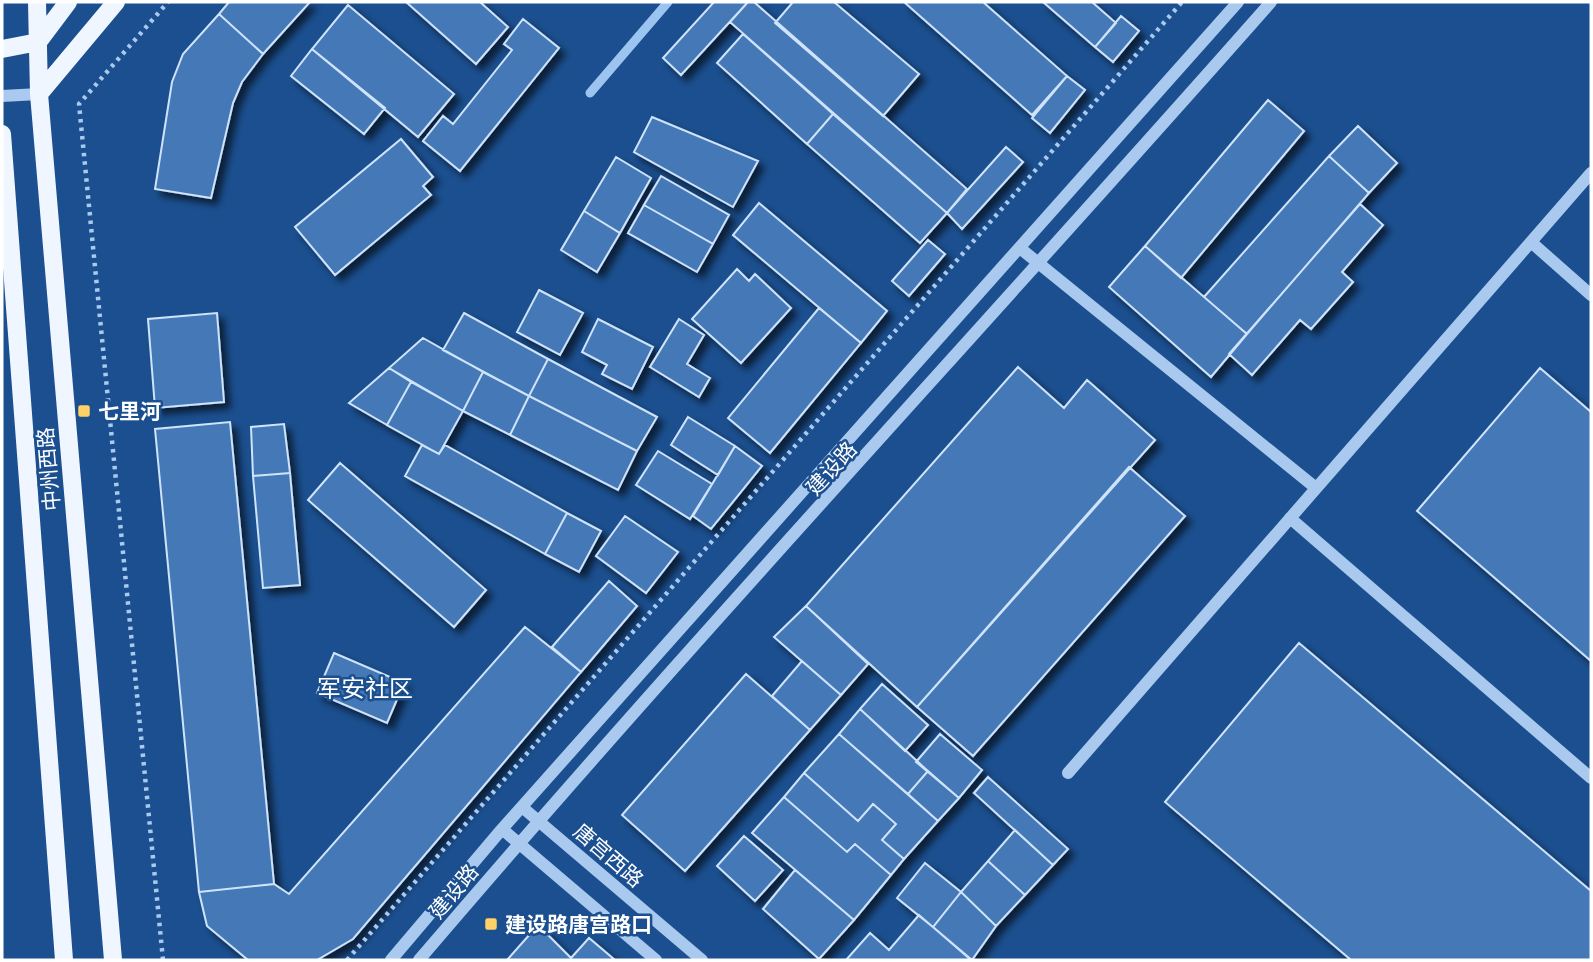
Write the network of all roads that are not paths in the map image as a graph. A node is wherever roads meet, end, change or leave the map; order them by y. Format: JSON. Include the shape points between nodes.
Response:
{"nodes":[{"id":1,"x":37,"y":2,"type":"edge"},
{"id":2,"x":68,"y":2,"type":"edge"},
{"id":3,"x":116,"y":2,"type":"edge"},
{"id":4,"x":1238,"y":2,"type":"edge"},
{"id":5,"x":1271,"y":2,"type":"edge"},
{"id":6,"x":38,"y":42,"type":"junction"},
{"id":7,"x":2,"y":49,"type":"edge"},
{"id":8,"x":39,"y":94,"type":"junction"},
{"id":9,"x":2,"y":96,"type":"edge"},
{"id":10,"x":2,"y":134,"type":"edge"},
{"id":11,"x":1591,"y":173,"type":"edge"},
{"id":12,"x":1531,"y":242,"type":"junction"},
{"id":13,"x":1021,"y":248,"type":"junction"},
{"id":14,"x":1040,"y":264,"type":"junction"},
{"id":15,"x":1591,"y":295,"type":"edge"},
{"id":16,"x":1316,"y":488,"type":"junction"},
{"id":17,"x":1290,"y":519,"type":"junction"},
{"id":18,"x":1068,"y":773,"type":"dead end"},
{"id":19,"x":1591,"y":778,"type":"edge"},
{"id":20,"x":522,"y":807,"type":"junction"},
{"id":21,"x":539,"y":821,"type":"junction"},
{"id":22,"x":502,"y":829,"type":"junction"},
{"id":23,"x":519,"y":843,"type":"junction"},
{"id":24,"x":64,"y":960,"type":"edge"},
{"id":25,"x":113,"y":960,"type":"edge"},
{"id":26,"x":391,"y":960,"type":"edge"},
{"id":27,"x":419,"y":960,"type":"edge"},
{"id":28,"x":656,"y":960,"type":"edge"},
{"id":29,"x":702,"y":960,"type":"edge"}],
"edges":[{"from":1,"to":6,"type":"main road","name":"中州西路"},
{"from":2,"to":6,"type":"main road"},
{"from":3,"to":8,"type":"main road"},
{"from":4,"to":13,"type":"street","name":"建设路"},
{"from":5,"to":14,"type":"street","name":"建设路"},
{"from":6,"to":7,"type":"main road"},
{"from":6,"to":8,"type":"main road","name":"中州西路"},
{"from":8,"to":9,"type":"street"},
{"from":8,"to":25,"type":"main road","name":"中州西路"},
{"from":10,"to":24,"type":"main road","name":"中州西路"},
{"from":11,"to":12,"type":"street"},
{"from":12,"to":15,"type":"street"},
{"from":12,"to":16,"type":"street"},
{"from":13,"to":14,"type":"street"},
{"from":13,"to":20,"type":"street","name":"建设路"},
{"from":14,"to":16,"type":"street"},
{"from":14,"to":21,"type":"street","name":"建设路"},
{"from":16,"to":17,"type":"street"},
{"from":17,"to":18,"type":"street"},
{"from":17,"to":19,"type":"street"},
{"from":20,"to":21,"type":"street","name":"唐宫西路"},
{"from":20,"to":22,"type":"street","name":"建设路"},
{"from":21,"to":23,"type":"street","name":"建设路"},
{"from":21,"to":29,"type":"street","name":"唐宫西路"},
{"from":22,"to":23,"type":"street"},
{"from":22,"to":26,"type":"street","name":"建设路"},
{"from":23,"to":27,"type":"street","name":"建设路"},
{"from":23,"to":28,"type":"street"}]}
